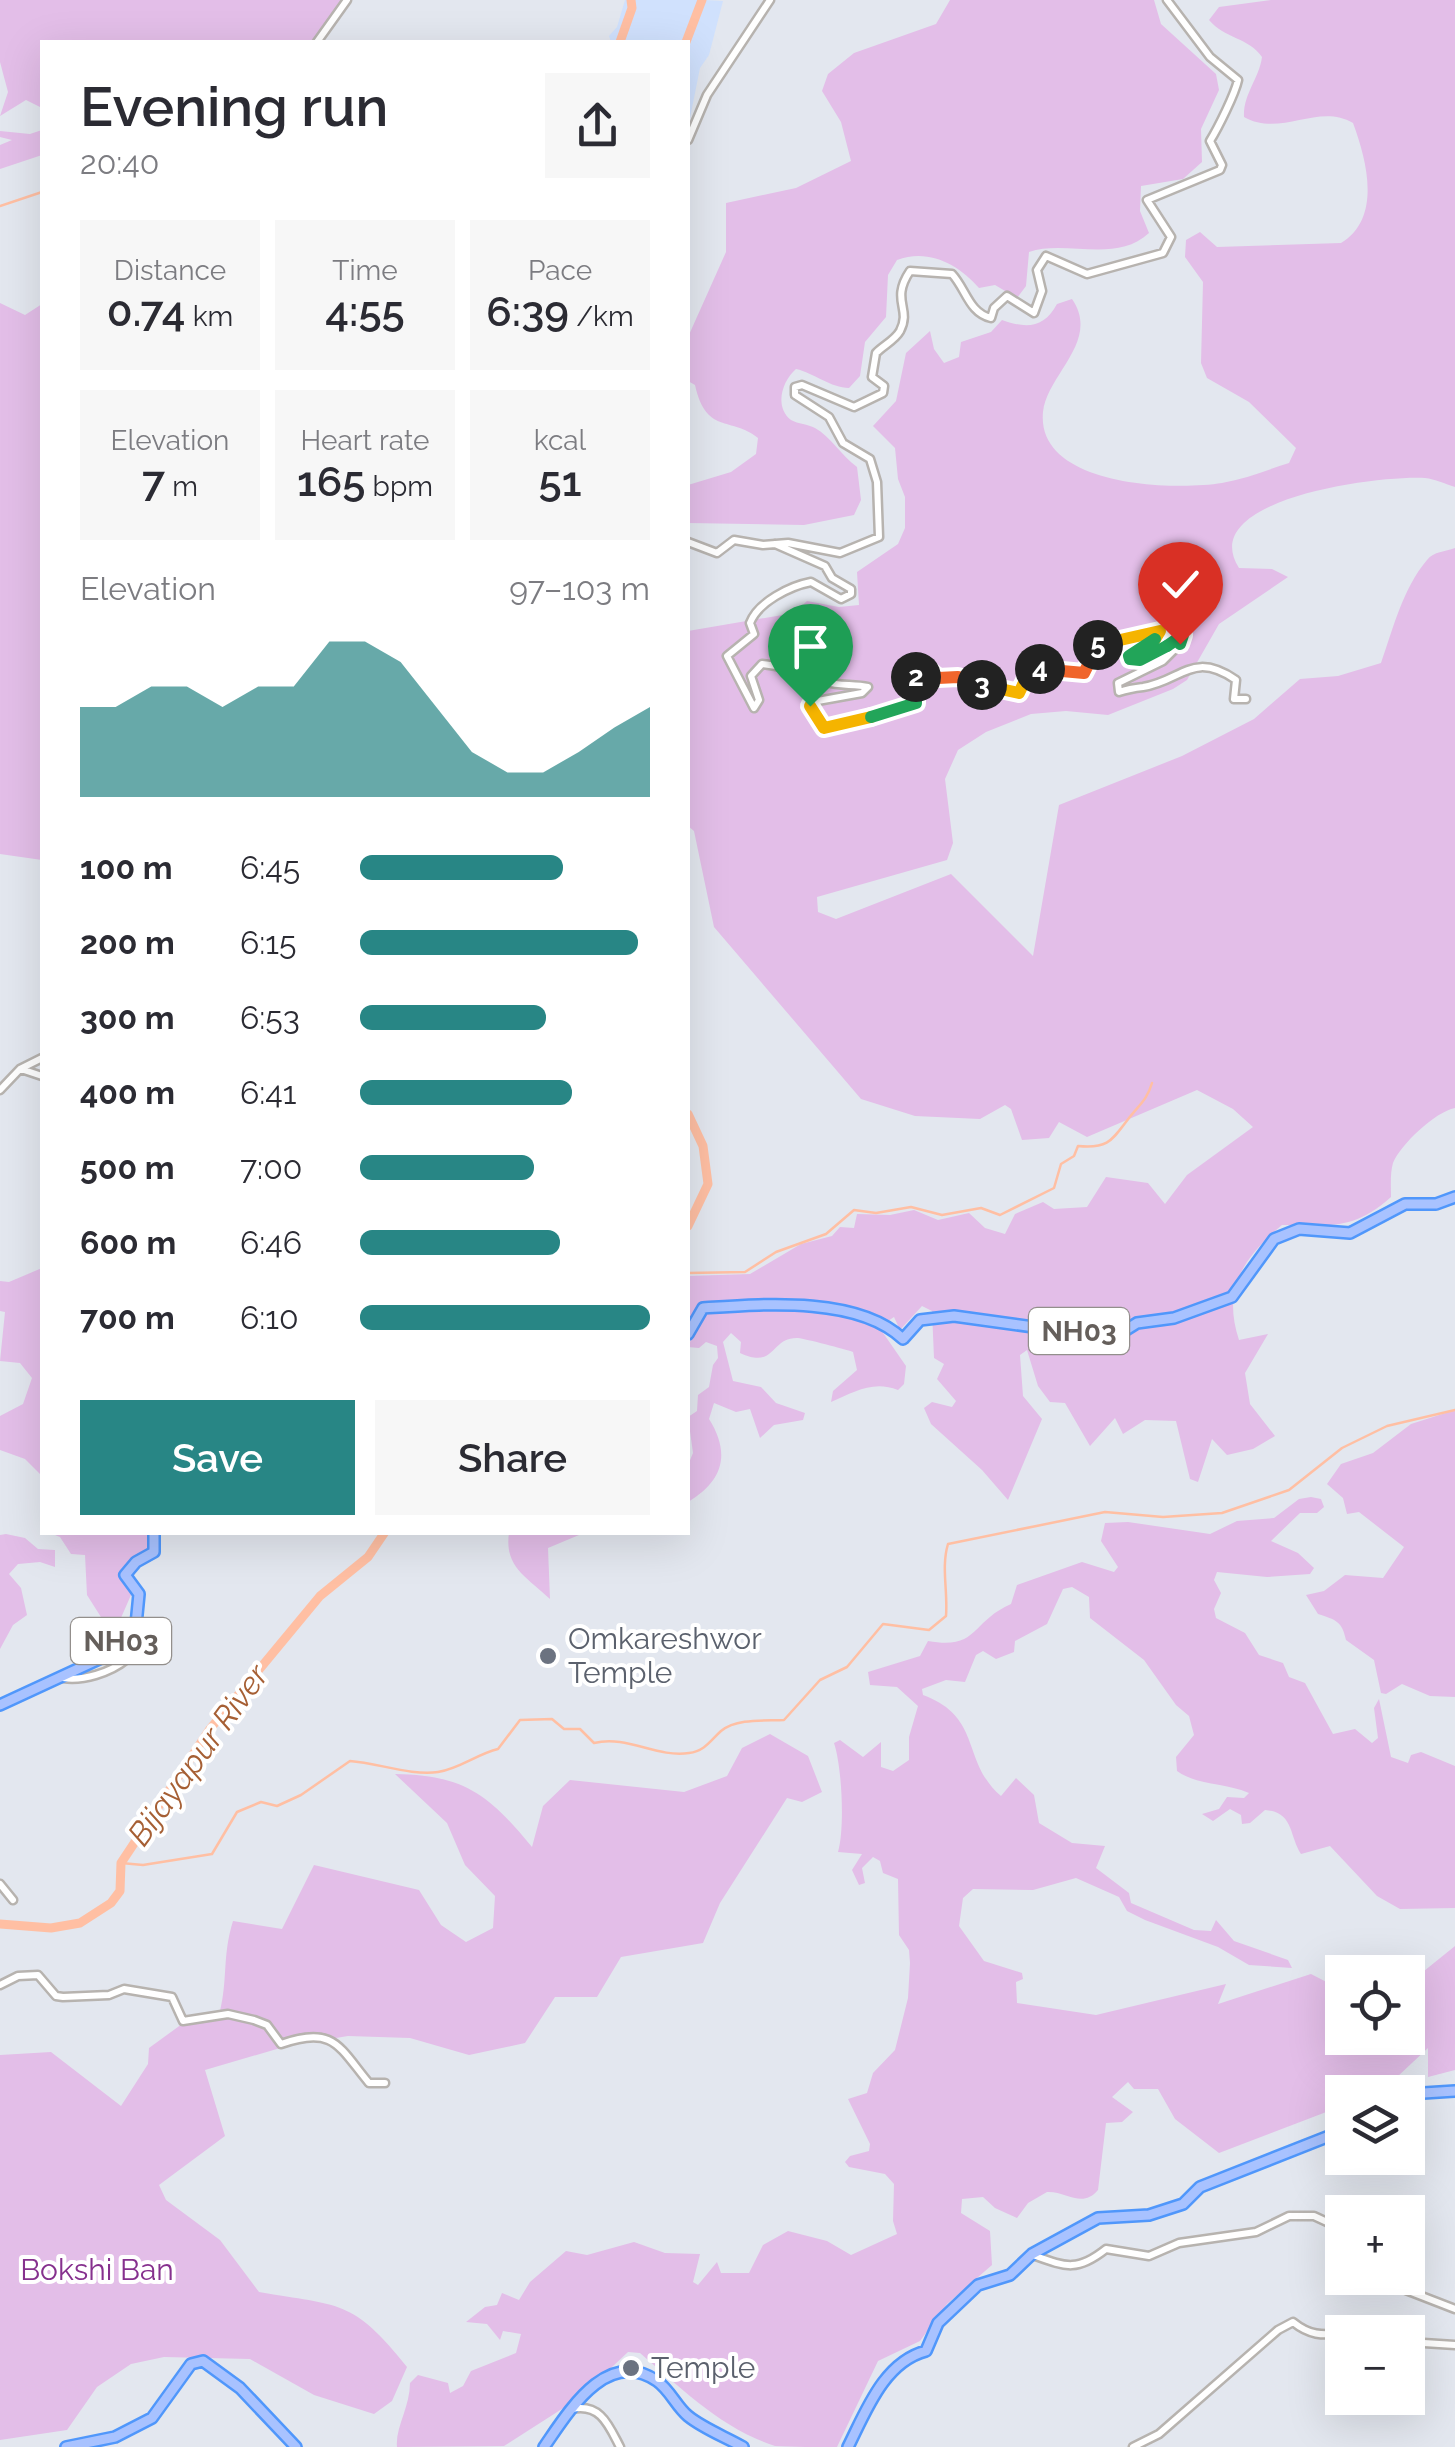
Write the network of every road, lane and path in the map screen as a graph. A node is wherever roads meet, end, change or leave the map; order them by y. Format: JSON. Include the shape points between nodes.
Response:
{"nodes":[{"id":1,"x":347,"y":0,"type":"edge"},
{"id":2,"x":770,"y":0,"type":"edge"},
{"id":3,"x":1167,"y":0,"type":"edge"},
{"id":4,"x":318,"y":40,"type":"edge"},
{"id":5,"x":690,"y":135,"type":"edge"},
{"id":6,"x":690,"y":543,"type":"edge"},
{"id":7,"x":776,"y":544,"type":"junction"},
{"id":8,"x":1246,"y":699,"type":"dead end"},
{"id":9,"x":40,"y":1059,"type":"edge"},
{"id":10,"x":20,"y":1069,"type":"junction"},
{"id":11,"x":40,"y":1075,"type":"edge"},
{"id":12,"x":0,"y":1090,"type":"edge"},
{"id":13,"x":1455,"y":1196,"type":"edge"},
{"id":14,"x":690,"y":1331,"type":"edge"},
{"id":15,"x":154,"y":1535,"type":"edge"},
{"id":16,"x":126,"y":1659,"type":"dead end"},
{"id":17,"x":63,"y":1678,"type":"junction"},
{"id":18,"x":0,"y":1705,"type":"edge"},
{"id":19,"x":0,"y":1884,"type":"edge"},
{"id":20,"x":13,"y":1900,"type":"dead end"},
{"id":21,"x":0,"y":1985,"type":"edge"},
{"id":22,"x":385,"y":2083,"type":"dead end"},
{"id":23,"x":1455,"y":2091,"type":"edge"},
{"id":24,"x":1425,"y":2093,"type":"edge"},
{"id":25,"x":1325,"y":2138,"type":"edge"},
{"id":26,"x":1325,"y":2221,"type":"edge"},
{"id":27,"x":1032,"y":2254,"type":"junction"},
{"id":28,"x":1418,"y":2295,"type":"edge"},
{"id":29,"x":1455,"y":2310,"type":"edge"},
{"id":30,"x":1325,"y":2336,"type":"edge"},
{"id":31,"x":1425,"y":2343,"type":"edge"},
{"id":32,"x":1455,"y":2345,"type":"edge"},
{"id":33,"x":570,"y":2409,"type":"junction"},
{"id":34,"x":66,"y":2447,"type":"edge"},
{"id":35,"x":296,"y":2447,"type":"edge"},
{"id":36,"x":544,"y":2447,"type":"edge"},
{"id":37,"x":620,"y":2447,"type":"edge"},
{"id":38,"x":744,"y":2447,"type":"edge"},
{"id":39,"x":848,"y":2447,"type":"edge"},
{"id":40,"x":1133,"y":2447,"type":"edge"}],
"edges":[{"from":1,"to":4,"type":"street"},
{"from":2,"to":5,"type":"street","via":[[708,94]]},
{"from":3,"to":7,"type":"street","via":[[1210,57],[1238,75],[1234,98],[1210,142],[1220,170],[1147,200],[1172,237],[1169,247],[1087,274],[1046,256],[1037,270],[1042,290],[1034,313],[1007,296],[991,318],[982,316],[952,274],[910,271],[898,293],[904,322],[876,353],[872,376],[883,393],[854,407],[818,391],[795,387],[794,395],[829,417],[843,443],[870,460],[878,536],[840,553]]},
{"from":6,"to":7,"type":"street","via":[[717,553],[734,540]]},
{"from":7,"to":8,"type":"street","via":[[825,566],[851,589],[837,597],[812,582],[790,588],[754,614],[754,634],[727,656],[754,708],[759,700],[752,676],[762,664],[868,687],[812,702],[815,718],[829,728],[916,703],[922,669],[1019,693],[1033,668],[1084,673],[1097,645],[1157,630],[1130,659],[1185,639],[1163,661],[1118,683],[1120,692],[1204,667],[1236,680],[1234,698]]},
{"from":9,"to":10,"type":"street"},
{"from":10,"to":11,"type":"street"},
{"from":10,"to":12,"type":"street"},
{"from":13,"to":14,"type":"main road","number":"NH03","via":[[1405,1204],[1350,1233],[1299,1229],[1274,1239],[1232,1298],[1137,1323],[1113,1338],[954,1316],[920,1320],[903,1339],[881,1320],[846,1310],[766,1306],[703,1308]]},
{"from":15,"to":17,"type":"main road","number":"NH03","via":[[154,1552],[126,1574],[139,1594],[136,1635]]},
{"from":16,"to":17,"type":"street","via":[[77,1681]]},
{"from":17,"to":18,"type":"main road","number":"NH03"},
{"from":19,"to":20,"type":"street"},
{"from":21,"to":22,"type":"street","via":[[38,1974],[63,1998],[124,1989],[172,1997],[183,2021],[228,2014],[267,2025],[281,2044],[317,2037],[341,2044],[368,2082]]},
{"from":23,"to":24,"type":"main road"},
{"from":25,"to":27,"type":"main road","via":[[1200,2187],[1183,2204],[1149,2216],[1098,2218]]},
{"from":26,"to":27,"type":"street","via":[[1288,2216],[1256,2232],[1148,2256],[1106,2248],[1086,2265],[1063,2266]]},
{"from":27,"to":39,"type":"main road","via":[[1010,2275],[978,2285],[951,2308],[926,2351],[898,2364]]},
{"from":28,"to":29,"type":"street"},
{"from":30,"to":40,"type":"street","via":[[1292,2322],[1278,2330],[1212,2392]]},
{"from":31,"to":32,"type":"street"},
{"from":33,"to":36,"type":"main road"},
{"from":33,"to":37,"type":"street","via":[[607,2419]]},
{"from":33,"to":38,"type":"main road","via":[[606,2374],[639,2372],[662,2384],[688,2416]]},
{"from":34,"to":35,"type":"main road","via":[[133,2430],[152,2418],[191,2364],[204,2361]]}]}
